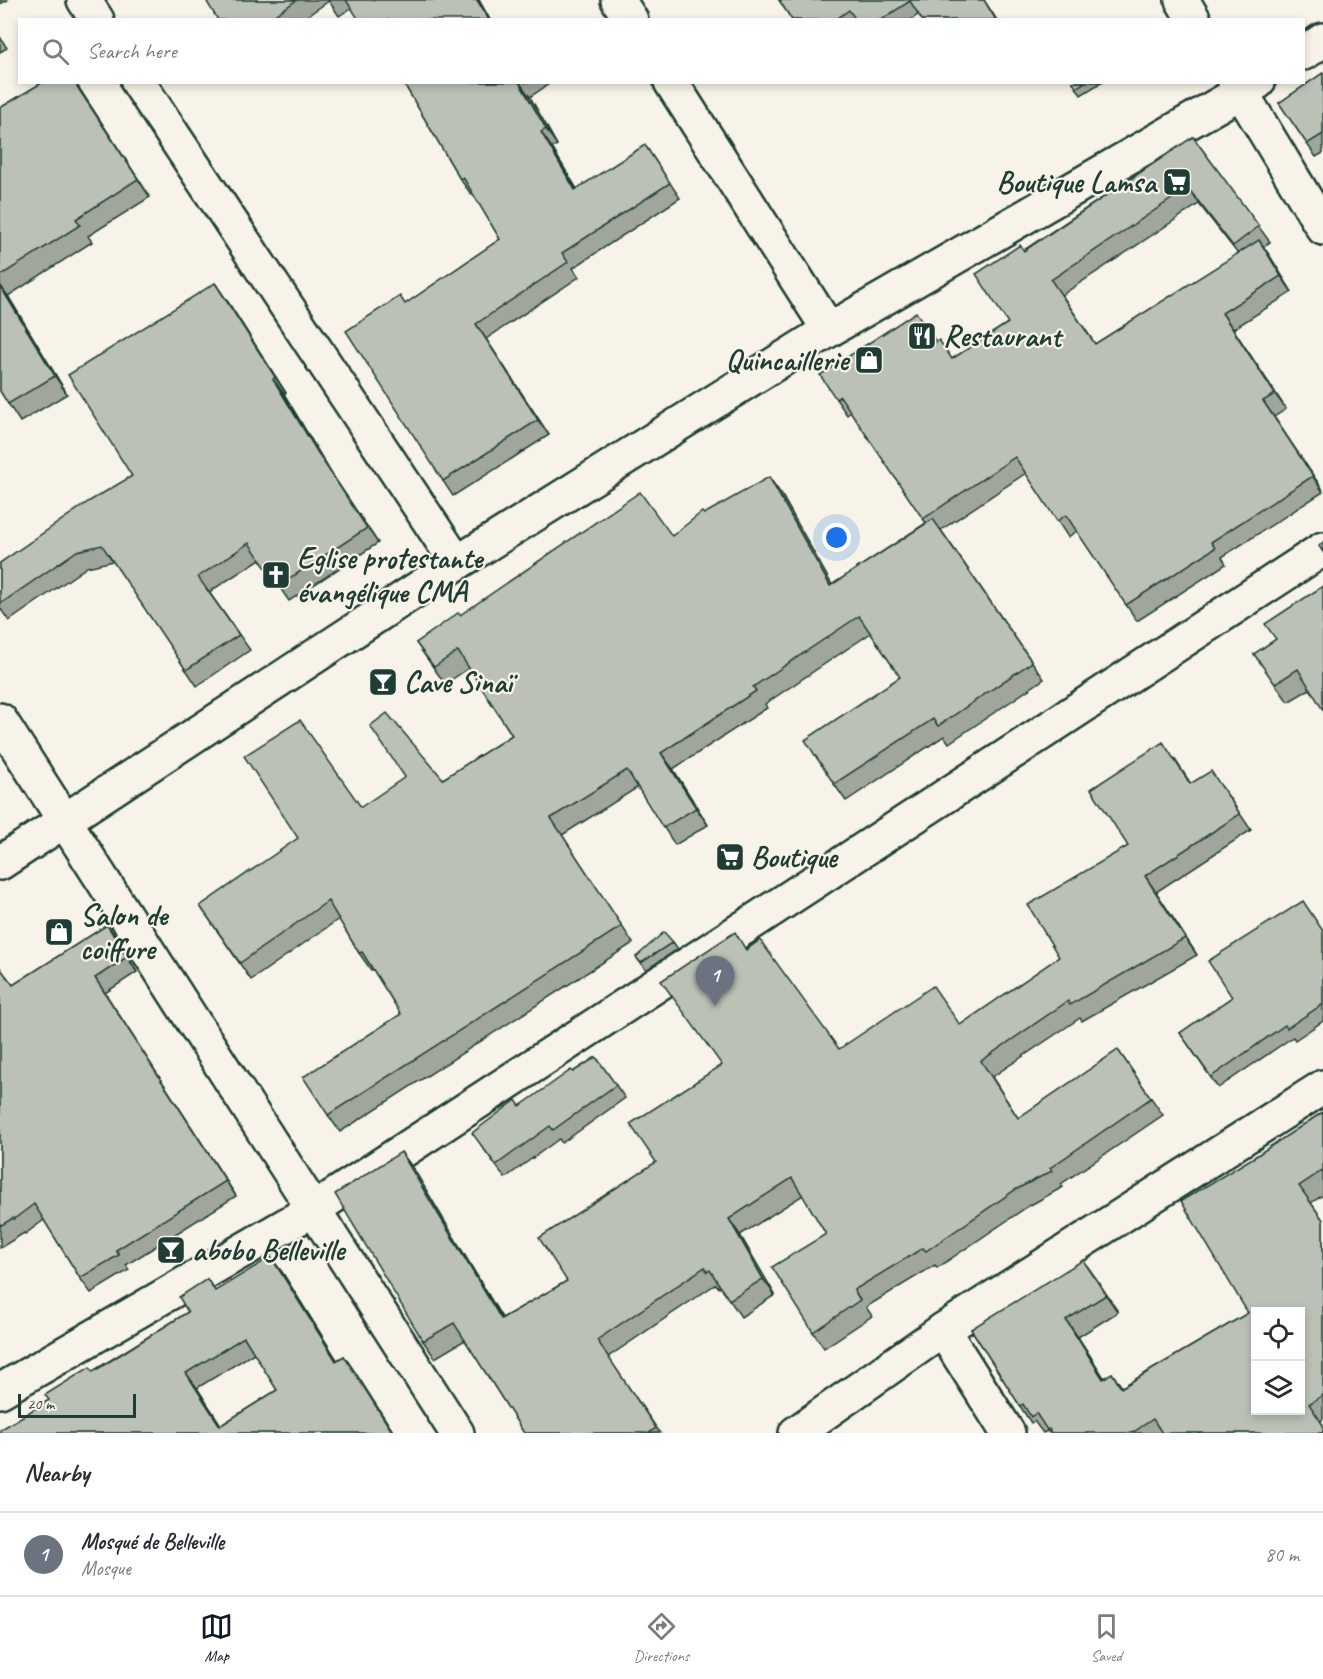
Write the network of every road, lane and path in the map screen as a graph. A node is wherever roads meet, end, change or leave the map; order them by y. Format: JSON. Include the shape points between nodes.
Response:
{"nodes":[{"id":1,"x":84,"y":0,"type":"edge"},
{"id":2,"x":618,"y":0,"type":"edge"},
{"id":3,"x":1182,"y":0,"type":"edge"},
{"id":4,"x":96,"y":18,"type":"edge"},
{"id":5,"x":630,"y":18,"type":"edge"},
{"id":6,"x":1193,"y":18,"type":"edge"},
{"id":7,"x":1323,"y":40,"type":"edge"},
{"id":8,"x":1305,"y":52,"type":"edge"},
{"id":9,"x":139,"y":84,"type":"edge"},
{"id":10,"x":672,"y":84,"type":"edge"},
{"id":11,"x":1245,"y":86,"type":"edge"},
{"id":12,"x":1323,"y":228,"type":"edge"},
{"id":13,"x":829,"y":330,"type":"junction"},
{"id":14,"x":1323,"y":549,"type":"edge"},
{"id":15,"x":456,"y":563,"type":"junction"},
{"id":16,"x":0,"y":720,"type":"edge"},
{"id":17,"x":64,"y":820,"type":"junction"},
{"id":18,"x":0,"y":862,"type":"edge"},
{"id":19,"x":1323,"y":1087,"type":"edge"},
{"id":20,"x":314,"y":1209,"type":"junction"},
{"id":21,"x":943,"y":1330,"type":"junction"},
{"id":22,"x":0,"y":1391,"type":"edge"},
{"id":23,"x":457,"y":1433,"type":"edge"},
{"id":24,"x":796,"y":1433,"type":"edge"},
{"id":25,"x":1008,"y":1433,"type":"edge"}],
"edges":[{"from":1,"to":4,"type":"street"},
{"from":2,"to":5,"type":"street"},
{"from":3,"to":6,"type":"street"},
{"from":7,"to":8,"type":"street"},
{"from":9,"to":15,"type":"street"},
{"from":10,"to":13,"type":"street"},
{"from":11,"to":12,"type":"street"},
{"from":11,"to":13,"type":"street"},
{"from":13,"to":15,"type":"street"},
{"from":14,"to":20,"type":"street"},
{"from":15,"to":17,"type":"street"},
{"from":16,"to":17,"type":"street"},
{"from":17,"to":18,"type":"street"},
{"from":17,"to":20,"type":"street"},
{"from":19,"to":21,"type":"street"},
{"from":20,"to":22,"type":"street"},
{"from":20,"to":23,"type":"street"},
{"from":21,"to":24,"type":"street"},
{"from":21,"to":25,"type":"street"}]}
